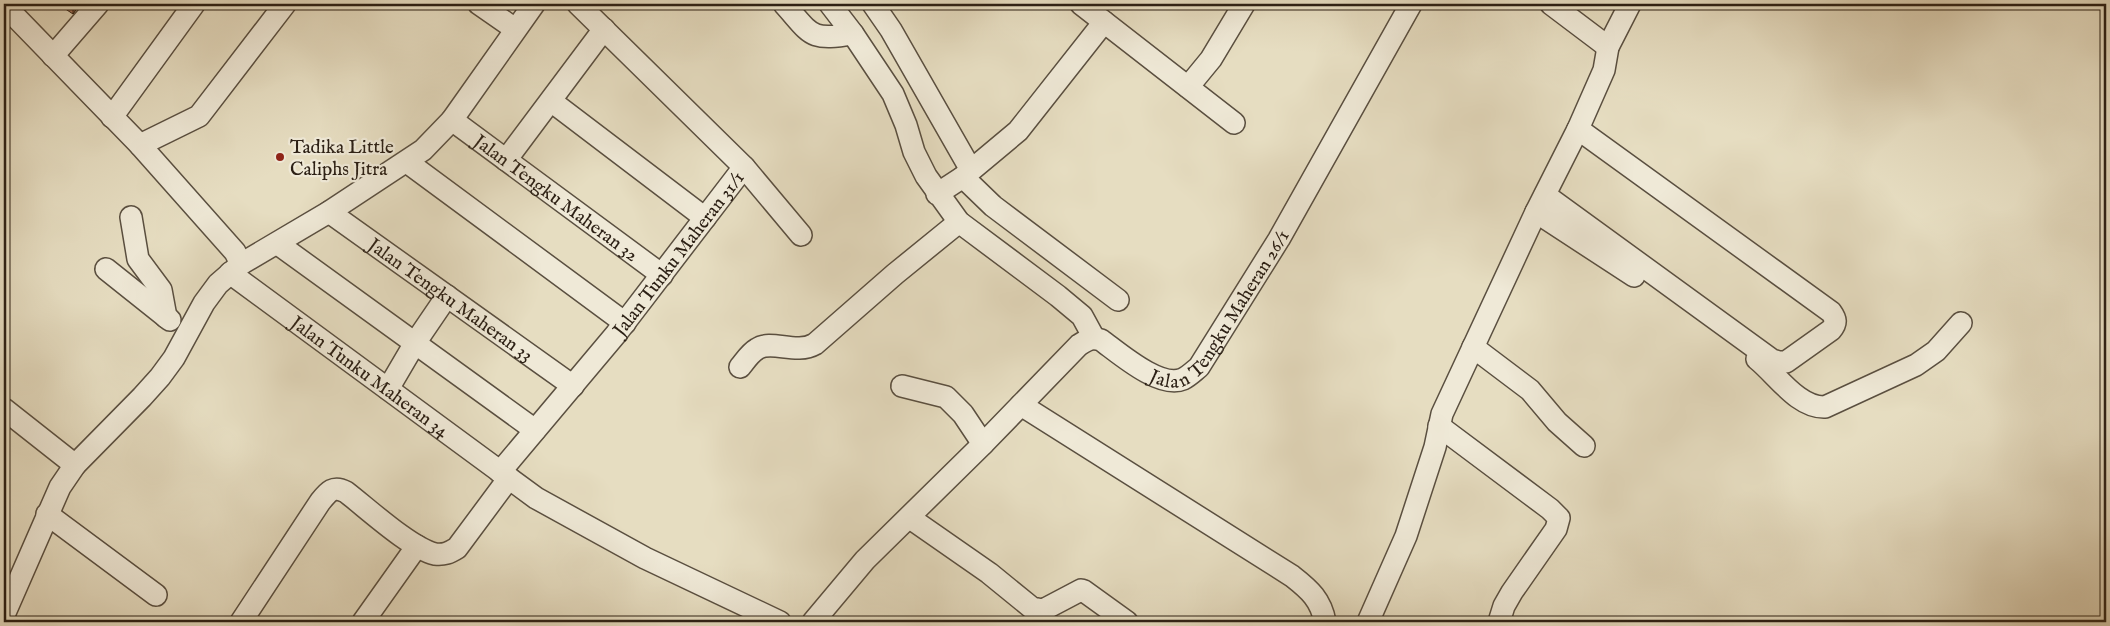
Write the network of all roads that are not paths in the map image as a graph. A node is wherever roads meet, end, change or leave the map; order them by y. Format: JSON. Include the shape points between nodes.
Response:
{"nodes":[{"id":1,"x":98,"y":4,"type":"edge"},
{"id":2,"x":194,"y":4,"type":"edge"},
{"id":3,"x":285,"y":4,"type":"edge"},
{"id":4,"x":479,"y":4,"type":"edge"},
{"id":5,"x":534,"y":4,"type":"edge"},
{"id":6,"x":578,"y":4,"type":"edge"},
{"id":7,"x":784,"y":4,"type":"edge"},
{"id":8,"x":830,"y":4,"type":"edge"},
{"id":9,"x":873,"y":4,"type":"edge"},
{"id":10,"x":1081,"y":4,"type":"edge"},
{"id":11,"x":1244,"y":4,"type":"edge"},
{"id":12,"x":1411,"y":4,"type":"edge"},
{"id":13,"x":1551,"y":4,"type":"edge"},
{"id":14,"x":1630,"y":4,"type":"edge"},
{"id":15,"x":7,"y":15,"type":"edge"},
{"id":16,"x":1104,"y":22,"type":"junction"},
{"id":17,"x":515,"y":29,"type":"junction"},
{"id":18,"x":604,"y":29,"type":"junction"},
{"id":19,"x":853,"y":34,"type":"junction"},
{"id":20,"x":1608,"y":47,"type":"junction"},
{"id":21,"x":54,"y":56,"type":"junction"},
{"id":22,"x":1188,"y":87,"type":"junction"},
{"id":23,"x":551,"y":101,"type":"junction"},
{"id":24,"x":112,"y":117,"type":"junction"},
{"id":25,"x":452,"y":120,"type":"junction"},
{"id":26,"x":1234,"y":123,"type":"dead end"},
{"id":27,"x":1578,"y":129,"type":"junction"},
{"id":28,"x":140,"y":145,"type":"junction"},
{"id":29,"x":506,"y":160,"type":"junction"},
{"id":30,"x":408,"y":162,"type":"junction"},
{"id":31,"x":744,"y":167,"type":"junction"},
{"id":32,"x":967,"y":174,"type":"junction"},
{"id":33,"x":937,"y":194,"type":"junction"},
{"id":34,"x":1541,"y":203,"type":"junction"},
{"id":35,"x":329,"y":212,"type":"junction"},
{"id":36,"x":131,"y":217,"type":"dead end"},
{"id":37,"x":705,"y":218,"type":"junction"},
{"id":38,"x":958,"y":222,"type":"junction"},
{"id":39,"x":801,"y":235,"type":"dead end"},
{"id":40,"x":278,"y":244,"type":"junction"},
{"id":41,"x":106,"y":269,"type":"dead end"},
{"id":42,"x":235,"y":269,"type":"junction"},
{"id":43,"x":662,"y":275,"type":"junction"},
{"id":44,"x":447,"y":296,"type":"junction"},
{"id":45,"x":1118,"y":300,"type":"dead end"},
{"id":46,"x":166,"y":317,"type":"junction"},
{"id":47,"x":625,"y":323,"type":"junction"},
{"id":48,"x":1961,"y":323,"type":"dead end"},
{"id":49,"x":187,"y":334,"type":"junction"},
{"id":50,"x":1094,"y":338,"type":"junction"},
{"id":51,"x":415,"y":343,"type":"junction"},
{"id":52,"x":1473,"y":347,"type":"junction"},
{"id":53,"x":740,"y":367,"type":"dead end"},
{"id":54,"x":573,"y":386,"type":"junction"},
{"id":55,"x":902,"y":386,"type":"dead end"},
{"id":56,"x":388,"y":389,"type":"junction"},
{"id":57,"x":1021,"y":405,"type":"junction"},
{"id":58,"x":4,"y":408,"type":"edge"},
{"id":59,"x":1439,"y":426,"type":"junction"},
{"id":60,"x":535,"y":430,"type":"junction"},
{"id":61,"x":983,"y":444,"type":"junction"},
{"id":62,"x":1584,"y":446,"type":"dead end"},
{"id":63,"x":74,"y":466,"type":"junction"},
{"id":64,"x":505,"y":475,"type":"junction"},
{"id":65,"x":47,"y":514,"type":"junction"},
{"id":66,"x":910,"y":518,"type":"junction"},
{"id":67,"x":416,"y":546,"type":"junction"},
{"id":68,"x":156,"y":595,"type":"dead end"},
{"id":69,"x":4,"y":615,"type":"edge"},
{"id":70,"x":753,"y":617,"type":"edge"},
{"id":71,"x":241,"y":622,"type":"edge"},
{"id":72,"x":363,"y":622,"type":"edge"},
{"id":73,"x":780,"y":622,"type":"edge"},
{"id":74,"x":812,"y":622,"type":"edge"},
{"id":75,"x":1126,"y":622,"type":"edge"},
{"id":76,"x":1325,"y":622,"type":"edge"},
{"id":77,"x":1368,"y":622,"type":"edge"},
{"id":78,"x":1499,"y":622,"type":"edge"}],
"edges":[{"from":1,"to":21,"type":"street"},
{"from":2,"to":24,"type":"street"},
{"from":3,"to":28,"type":"street","via":[[199,116]]},
{"from":4,"to":17,"type":"street"},
{"from":5,"to":17,"type":"street"},
{"from":6,"to":18,"type":"street","name":"Jalan Tunku Maheran 31/1"},
{"from":7,"to":19,"type":"street","via":[[819,37]]},
{"from":8,"to":19,"type":"street"},
{"from":9,"to":32,"type":"street","via":[[912,66]]},
{"from":10,"to":16,"type":"street"},
{"from":11,"to":22,"type":"street","via":[[1211,59]]},
{"from":12,"to":50,"type":"street","name":"Jalan Tengku Maheran 26/1","via":[[1279,239],[1199,367],[1182,379],[1165,380],[1155,377]]},
{"from":13,"to":20,"type":"street"},
{"from":14,"to":20,"type":"street"},
{"from":15,"to":21,"type":"street","name":"Jalan Tunku Maheran 34"},
{"from":16,"to":22,"type":"street"},
{"from":16,"to":32,"type":"street","via":[[1018,132]]},
{"from":17,"to":25,"type":"street"},
{"from":18,"to":23,"type":"street"},
{"from":18,"to":31,"type":"street","name":"Jalan Tunku Maheran 31/1"},
{"from":19,"to":33,"type":"street","via":[[893,94],[914,152]]},
{"from":20,"to":27,"type":"street","via":[[1604,70]]},
{"from":21,"to":24,"type":"street","name":"Jalan Tunku Maheran 34"},
{"from":22,"to":26,"type":"street"},
{"from":23,"to":29,"type":"street"},
{"from":23,"to":37,"type":"street"},
{"from":24,"to":28,"type":"street","name":"Jalan Tunku Maheran 34"},
{"from":25,"to":29,"type":"street","name":"Jalan Tengku Maheran 32"},
{"from":25,"to":30,"type":"street"},
{"from":27,"to":34,"type":"street"},
{"from":27,"to":34,"type":"street","via":[[1831,312],[1835,324],[1786,362],[1772,360]]},
{"from":28,"to":42,"type":"street","name":"Jalan Tunku Maheran 34","via":[[234,252]]},
{"from":29,"to":43,"type":"street","name":"Jalan Tengku Maheran 32"},
{"from":30,"to":35,"type":"street"},
{"from":30,"to":47,"type":"street"},
{"from":31,"to":37,"type":"street","name":"Jalan Tunku Maheran 31/1"},
{"from":31,"to":39,"type":"street"},
{"from":32,"to":33,"type":"street"},
{"from":32,"to":45,"type":"street","via":[[994,206]]},
{"from":33,"to":38,"type":"street"},
{"from":34,"to":48,"type":"street","via":[[1768,367],[1800,399],[1816,407],[1825,407],[1916,365],[1936,351]]},
{"from":34,"to":52,"type":"street"},
{"from":35,"to":40,"type":"street"},
{"from":35,"to":44,"type":"street","name":"Jalan Tengku Maheran 33"},
{"from":36,"to":46,"type":"street","via":[[138,258],[161,290]]},
{"from":37,"to":43,"type":"street","name":"Jalan Tunku Maheran 31/1"},
{"from":38,"to":50,"type":"street","via":[[1082,316]]},
{"from":38,"to":53,"type":"street","via":[[815,344],[798,349],[762,346]]},
{"from":40,"to":42,"type":"street"},
{"from":40,"to":51,"type":"street"},
{"from":41,"to":46,"type":"street"},
{"from":42,"to":49,"type":"street","via":[[218,284]]},
{"from":42,"to":56,"type":"street","name":"Jalan Tunku Maheran 34"},
{"from":43,"to":47,"type":"street","name":"Jalan Tunku Maheran 31/1"},
{"from":44,"to":51,"type":"street"},
{"from":44,"to":54,"type":"street","name":"Jalan Tengku Maheran 33"},
{"from":46,"to":49,"type":"street"},
{"from":47,"to":54,"type":"street","name":"Jalan Tunku Maheran 31/1"},
{"from":49,"to":63,"type":"street","via":[[154,384]]},
{"from":50,"to":57,"type":"street","via":[[1079,345]]},
{"from":51,"to":56,"type":"street"},
{"from":51,"to":60,"type":"street"},
{"from":52,"to":59,"type":"street"},
{"from":52,"to":62,"type":"street","via":[[1530,390],[1557,422]]},
{"from":54,"to":60,"type":"street","name":"Jalan Tunku Maheran 31/1"},
{"from":55,"to":61,"type":"street","via":[[946,397],[963,414]]},
{"from":56,"to":64,"type":"street","name":"Jalan Tunku Maheran 34"},
{"from":57,"to":61,"type":"street"},
{"from":57,"to":76,"type":"street","via":[[1292,576],[1319,600]]},
{"from":58,"to":63,"type":"street"},
{"from":59,"to":77,"type":"street","via":[[1406,536]]},
{"from":59,"to":78,"type":"street","via":[[1559,518],[1556,528],[1504,606]]},
{"from":60,"to":64,"type":"street","name":"Jalan Tunku Maheran 31/1"},
{"from":61,"to":66,"type":"street"},
{"from":63,"to":65,"type":"street"},
{"from":64,"to":67,"type":"street","name":"Jalan Tunku Maheran 31/1","via":[[457,548],[442,554]]},
{"from":64,"to":70,"type":"street","name":"Jalan Tunku Maheran 34","via":[[536,498]]},
{"from":65,"to":68,"type":"street"},
{"from":65,"to":69,"type":"street"},
{"from":66,"to":74,"type":"street","via":[[865,560]]},
{"from":66,"to":75,"type":"street","via":[[989,573],[1032,608],[1043,610],[1080,590]]},
{"from":67,"to":71,"type":"street","name":"Jalan Tunku Maheran 31/1","via":[[346,492],[332,489],[320,502]]},
{"from":67,"to":72,"type":"street"},
{"from":70,"to":73,"type":"street","name":"Jalan Tunku Maheran 34"}]}
